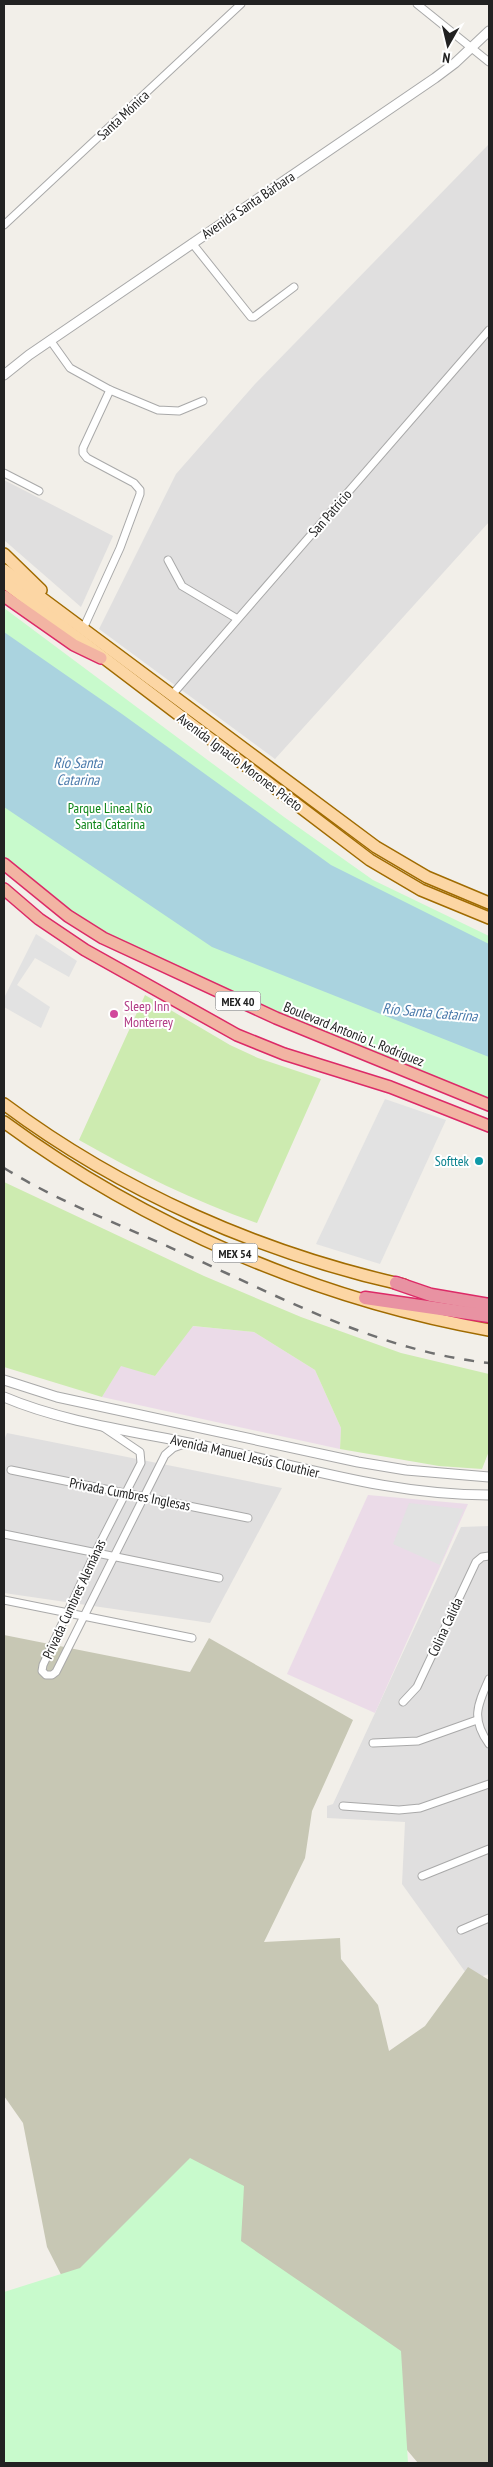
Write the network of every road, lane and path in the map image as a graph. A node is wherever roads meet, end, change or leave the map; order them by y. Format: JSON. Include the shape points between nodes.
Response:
{"nodes":[{"id":1,"x":241,"y":4,"type":"edge"},
{"id":2,"x":417,"y":4,"type":"edge"},
{"id":3,"x":489,"y":31,"type":"edge"},
{"id":4,"x":470,"y":48,"type":"junction"},
{"id":5,"x":489,"y":62,"type":"edge"},
{"id":6,"x":4,"y":225,"type":"edge"},
{"id":7,"x":192,"y":243,"type":"junction"},
{"id":8,"x":294,"y":287,"type":"dead end"},
{"id":9,"x":489,"y":330,"type":"edge"},
{"id":10,"x":50,"y":340,"type":"junction"},
{"id":11,"x":4,"y":375,"type":"edge"},
{"id":12,"x":110,"y":390,"type":"junction"},
{"id":13,"x":203,"y":400,"type":"dead end"},
{"id":14,"x":4,"y":473,"type":"edge"},
{"id":15,"x":39,"y":491,"type":"dead end"},
{"id":16,"x":4,"y":554,"type":"edge"},
{"id":17,"x":168,"y":560,"type":"dead end"},
{"id":18,"x":4,"y":570,"type":"edge"},
{"id":19,"x":4,"y":582,"type":"edge"},
{"id":20,"x":4,"y":596,"type":"edge"},
{"id":21,"x":64,"y":612,"type":"junction"},
{"id":22,"x":236,"y":618,"type":"junction"},
{"id":23,"x":84,"y":629,"type":"junction"},
{"id":24,"x":101,"y":658,"type":"junction"},
{"id":25,"x":171,"y":696,"type":"junction"},
{"id":26,"x":4,"y":864,"type":"edge"},
{"id":27,"x":4,"y":889,"type":"edge"},
{"id":28,"x":489,"y":903,"type":"edge"},
{"id":29,"x":489,"y":918,"type":"edge"},
{"id":30,"x":4,"y":1104,"type":"edge"},
{"id":31,"x":489,"y":1105,"type":"edge"},
{"id":32,"x":4,"y":1122,"type":"edge"},
{"id":33,"x":489,"y":1126,"type":"edge"},
{"id":34,"x":396,"y":1284,"type":"junction"},
{"id":35,"x":365,"y":1298,"type":"junction"},
{"id":36,"x":489,"y":1300,"type":"edge"},
{"id":37,"x":489,"y":1305,"type":"edge"},
{"id":38,"x":489,"y":1316,"type":"edge"},
{"id":39,"x":489,"y":1330,"type":"edge"},
{"id":40,"x":4,"y":1380,"type":"edge"},
{"id":41,"x":4,"y":1397,"type":"edge"},
{"id":42,"x":96,"y":1423,"type":"junction"},
{"id":43,"x":189,"y":1443,"type":"junction"},
{"id":44,"x":11,"y":1470,"type":"dead end"},
{"id":45,"x":489,"y":1477,"type":"edge"},
{"id":46,"x":125,"y":1493,"type":"junction"},
{"id":47,"x":489,"y":1495,"type":"edge"},
{"id":48,"x":143,"y":1497,"type":"junction"},
{"id":49,"x":248,"y":1518,"type":"dead end"},
{"id":50,"x":4,"y":1534,"type":"edge"},
{"id":51,"x":95,"y":1553,"type":"junction"},
{"id":52,"x":113,"y":1556,"type":"junction"},
{"id":53,"x":489,"y":1556,"type":"edge"},
{"id":54,"x":219,"y":1578,"type":"dead end"},
{"id":55,"x":4,"y":1600,"type":"edge"},
{"id":56,"x":67,"y":1613,"type":"junction"},
{"id":57,"x":83,"y":1616,"type":"junction"},
{"id":58,"x":192,"y":1638,"type":"dead end"},
{"id":59,"x":489,"y":1680,"type":"edge"},
{"id":60,"x":403,"y":1702,"type":"dead end"},
{"id":61,"x":477,"y":1720,"type":"junction"},
{"id":62,"x":373,"y":1742,"type":"dead end"},
{"id":63,"x":489,"y":1744,"type":"edge"},
{"id":64,"x":489,"y":1784,"type":"edge"},
{"id":65,"x":343,"y":1806,"type":"dead end"},
{"id":66,"x":489,"y":1849,"type":"edge"},
{"id":67,"x":422,"y":1876,"type":"dead end"},
{"id":68,"x":489,"y":1918,"type":"edge"},
{"id":69,"x":460,"y":1930,"type":"dead end"}],
"edges":[{"from":1,"to":6,"type":"street","name":"Santa Mónica"},
{"from":2,"to":4,"type":"street"},
{"from":3,"to":4,"type":"street","name":"Avenida Santa Bárbara"},
{"from":4,"to":5,"type":"street"},
{"from":4,"to":7,"type":"street","name":"Avenida Santa Bárbara","via":[[435,78]]},
{"from":7,"to":8,"type":"street","via":[[249,316],[254,317]]},
{"from":7,"to":10,"type":"street","name":"Avenida Santa Bárbara"},
{"from":9,"to":22,"type":"street","name":"San Patricio"},
{"from":10,"to":11,"type":"street","name":"Avenida Santa Bárbara"},
{"from":10,"to":12,"type":"street","via":[[70,368]]},
{"from":12,"to":13,"type":"street","via":[[158,410],[179,411]]},
{"from":12,"to":23,"type":"street","via":[[83,453],[134,483],[140,494]]},
{"from":14,"to":15,"type":"street"},
{"from":16,"to":21,"type":"main road"},
{"from":17,"to":22,"type":"street","via":[[182,586]]},
{"from":18,"to":21,"type":"main road","name":"Avenida Ignacio Morones Prieto"},
{"from":19,"to":24,"type":"main road","name":"Avenida Ignacio Morones Prieto"},
{"from":20,"to":24,"type":"highway","via":[[74,646]]},
{"from":21,"to":23,"type":"main road","name":"Avenida Ignacio Morones Prieto"},
{"from":22,"to":25,"type":"street","name":"San Patricio"},
{"from":23,"to":25,"type":"main road","name":"Avenida Ignacio Morones Prieto"},
{"from":24,"to":29,"type":"main road","name":"Avenida Ignacio Morones Prieto","via":[[370,860],[421,890]]},
{"from":25,"to":28,"type":"main road","name":"Avenida Ignacio Morones Prieto","via":[[403,865]]},
{"from":26,"to":31,"type":"highway","name":"Boulevard Antonio L. Rodríguez","number":"MEX 40","via":[[68,916],[103,938],[276,1018]]},
{"from":27,"to":33,"type":"highway","number":"MEX 40","via":[[39,919],[85,950],[237,1035],[284,1054],[390,1087]]},
{"from":30,"to":34,"type":"main road","number":"MEX 54","via":[[91,1163],[180,1209],[284,1251]]},
{"from":32,"to":35,"type":"main road","number":"MEX 54","via":[[85,1176],[174,1226],[253,1262]]},
{"from":34,"to":36,"type":"main road","number":"MEX 54"},
{"from":34,"to":37,"type":"highway","via":[[431,1295]]},
{"from":35,"to":38,"type":"highway"},
{"from":35,"to":39,"type":"main road","number":"MEX 54","via":[[446,1322]]},
{"from":40,"to":45,"type":"street","name":"Avenida Manuel Jesús Clouthier","via":[[66,1399],[358,1462]]},
{"from":41,"to":42,"type":"street","name":"Avenida Manuel Jesús Clouthier","via":[[44,1411]]},
{"from":42,"to":43,"type":"street","name":"Avenida Manuel Jesús Clouthier"},
{"from":42,"to":46,"type":"street","name":"Privada Cumbres Alemánas","via":[[140,1452],[141,1463]]},
{"from":43,"to":47,"type":"street","name":"Avenida Manuel Jesús Clouthier","via":[[369,1484],[419,1492]]},
{"from":43,"to":48,"type":"street","name":"Privada Cumbres Alemánas","via":[[168,1451]]},
{"from":44,"to":46,"type":"street","name":"Privada Cumbres Inglesas"},
{"from":46,"to":48,"type":"street","name":"Privada Cumbres Inglesas"},
{"from":46,"to":51,"type":"street","name":"Privada Cumbres Alemánas"},
{"from":48,"to":49,"type":"street","name":"Privada Cumbres Inglesas"},
{"from":48,"to":52,"type":"street","name":"Privada Cumbres Alemánas"},
{"from":50,"to":51,"type":"street"},
{"from":51,"to":52,"type":"street"},
{"from":51,"to":56,"type":"street","name":"Privada Cumbres Alemánas"},
{"from":52,"to":54,"type":"street"},
{"from":52,"to":57,"type":"street","name":"Privada Cumbres Alemánas"},
{"from":53,"to":60,"type":"street","name":"Colina Calida","via":[[476,1562],[417,1687]]},
{"from":55,"to":56,"type":"street"},
{"from":56,"to":57,"type":"street"},
{"from":56,"to":57,"type":"street","name":"Privada Cumbres Alemánas","via":[[43,1666],[42,1671],[46,1675],[56,1672]]},
{"from":57,"to":58,"type":"street"},
{"from":59,"to":61,"type":"street","via":[[480,1698]]},
{"from":61,"to":62,"type":"street","via":[[418,1741]]},
{"from":61,"to":63,"type":"street"},
{"from":64,"to":65,"type":"street","via":[[409,1810]]},
{"from":66,"to":67,"type":"street"},
{"from":68,"to":69,"type":"street"}]}
